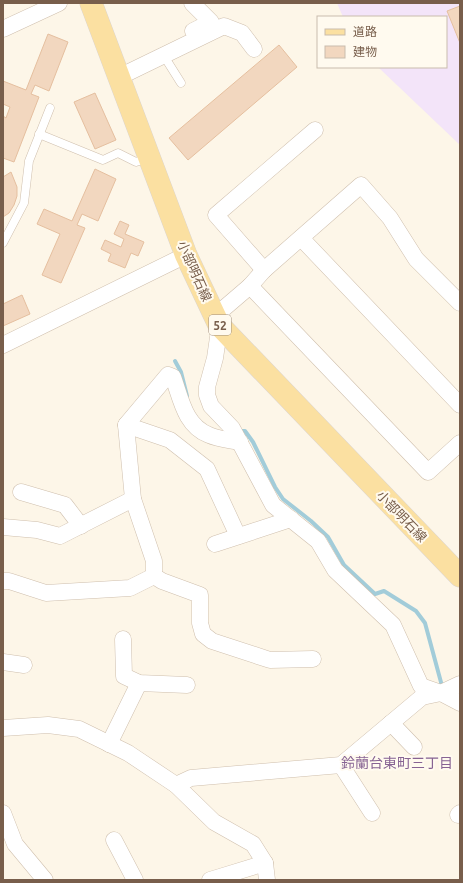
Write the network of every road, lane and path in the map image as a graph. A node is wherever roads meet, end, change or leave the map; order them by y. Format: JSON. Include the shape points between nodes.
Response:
{"nodes":[{"id":1,"x":59,"y":3,"type":"edge"},
{"id":2,"x":91,"y":3,"type":"edge"},
{"id":3,"x":192,"y":3,"type":"edge"},
{"id":4,"x":3,"y":29,"type":"edge"},
{"id":5,"x":254,"y":49,"type":"dead end"},
{"id":6,"x":164,"y":56,"type":"junction"},
{"id":7,"x":118,"y":72,"type":"junction"},
{"id":8,"x":181,"y":83,"type":"dead end"},
{"id":9,"x":50,"y":108,"type":"dead end"},
{"id":10,"x":316,"y":130,"type":"dead end"},
{"id":11,"x":39,"y":134,"type":"junction"},
{"id":12,"x":150,"y":157,"type":"junction"},
{"id":13,"x":301,"y":238,"type":"junction"},
{"id":14,"x":3,"y":242,"type":"edge"},
{"id":15,"x":186,"y":255,"type":"junction"},
{"id":16,"x":264,"y":270,"type":"junction"},
{"id":17,"x":250,"y":286,"type":"junction"},
{"id":18,"x":460,"y":302,"type":"edge"},
{"id":19,"x":219,"y":325,"type":"junction"},
{"id":20,"x":3,"y":346,"type":"edge"},
{"id":21,"x":460,"y":405,"type":"edge"},
{"id":22,"x":126,"y":424,"type":"junction"},
{"id":23,"x":236,"y":435,"type":"junction"},
{"id":24,"x":460,"y":443,"type":"edge"},
{"id":25,"x":21,"y":492,"type":"dead end"},
{"id":26,"x":133,"y":499,"type":"junction"},
{"id":27,"x":291,"y":519,"type":"junction"},
{"id":28,"x":80,"y":526,"type":"junction"},
{"id":29,"x":3,"y":527,"type":"edge"},
{"id":30,"x":238,"y":536,"type":"junction"},
{"id":31,"x":215,"y":544,"type":"dead end"},
{"id":32,"x":154,"y":576,"type":"junction"},
{"id":33,"x":460,"y":576,"type":"edge"},
{"id":34,"x":3,"y":581,"type":"edge"},
{"id":35,"x":123,"y":639,"type":"dead end"},
{"id":36,"x":313,"y":659,"type":"dead end"},
{"id":37,"x":3,"y":662,"type":"edge"},
{"id":38,"x":24,"y":665,"type":"dead end"},
{"id":39,"x":139,"y":683,"type":"junction"},
{"id":40,"x":460,"y":684,"type":"edge"},
{"id":41,"x":187,"y":685,"type":"dead end"},
{"id":42,"x":441,"y":693,"type":"junction"},
{"id":43,"x":460,"y":703,"type":"edge"},
{"id":44,"x":391,"y":723,"type":"junction"},
{"id":45,"x":3,"y":728,"type":"edge"},
{"id":46,"x":109,"y":744,"type":"junction"},
{"id":47,"x":414,"y":748,"type":"dead end"},
{"id":48,"x":341,"y":765,"type":"junction"},
{"id":49,"x":176,"y":785,"type":"junction"},
{"id":50,"x":3,"y":813,"type":"edge"},
{"id":51,"x":372,"y":814,"type":"dead end"},
{"id":52,"x":114,"y":840,"type":"dead end"},
{"id":53,"x":265,"y":863,"type":"junction"},
{"id":54,"x":37,"y":878,"type":"edge"},
{"id":55,"x":135,"y":880,"type":"edge"},
{"id":56,"x":210,"y":880,"type":"edge"},
{"id":57,"x":267,"y":880,"type":"edge"}],
"edges":[{"from":1,"to":4,"type":"street"},
{"from":2,"to":7,"type":"main road","name":"小部明石線","number":"52"},
{"from":3,"to":7,"type":"street","via":[[211,22]]},
{"from":5,"to":6,"type":"street","via":[[242,33],[224,26]]},
{"from":6,"to":7,"type":"street"},
{"from":6,"to":8,"type":"lane"},
{"from":7,"to":12,"type":"main road","name":"小部明石線","number":"52"},
{"from":9,"to":11,"type":"lane"},
{"from":10,"to":16,"type":"street","via":[[216,215]]},
{"from":11,"to":12,"type":"lane","via":[[103,160],[118,154],[136,162]]},
{"from":11,"to":14,"type":"lane","via":[[28,161],[24,203]]},
{"from":12,"to":15,"type":"main road","name":"小部明石線","number":"52"},
{"from":13,"to":16,"type":"street"},
{"from":13,"to":18,"type":"street","via":[[361,185],[390,218],[416,259]]},
{"from":13,"to":21,"type":"street"},
{"from":15,"to":19,"type":"main road","name":"小部明石線","number":"52"},
{"from":15,"to":20,"type":"street"},
{"from":16,"to":17,"type":"street"},
{"from":17,"to":19,"type":"street","via":[[222,310]]},
{"from":17,"to":24,"type":"street","via":[[428,472]]},
{"from":19,"to":23,"type":"street","via":[[207,395],[211,406]]},
{"from":19,"to":33,"type":"main road","name":"小部明石線","number":"52"},
{"from":22,"to":23,"type":"street","via":[[168,375],[173,377],[194,427],[209,436]]},
{"from":22,"to":26,"type":"street"},
{"from":22,"to":30,"type":"street","via":[[170,440],[207,469]]},
{"from":23,"to":27,"type":"street","via":[[273,505]]},
{"from":25,"to":28,"type":"street","via":[[65,505]]},
{"from":26,"to":28,"type":"street"},
{"from":26,"to":32,"type":"street","via":[[154,560]]},
{"from":27,"to":30,"type":"street"},
{"from":27,"to":42,"type":"street","via":[[318,541],[335,570],[393,625],[421,686]]},
{"from":28,"to":29,"type":"street","via":[[60,536],[37,530]]},
{"from":30,"to":31,"type":"street"},
{"from":32,"to":34,"type":"street","via":[[130,588],[46,593]]},
{"from":32,"to":36,"type":"street","via":[[200,595],[200,623],[203,634],[212,641],[270,660]]},
{"from":35,"to":39,"type":"street","via":[[124,676]]},
{"from":37,"to":38,"type":"street"},
{"from":39,"to":41,"type":"street"},
{"from":39,"to":46,"type":"street"},
{"from":40,"to":42,"type":"street"},
{"from":42,"to":43,"type":"street"},
{"from":42,"to":44,"type":"street","via":[[422,697]]},
{"from":44,"to":47,"type":"street"},
{"from":44,"to":48,"type":"street"},
{"from":45,"to":46,"type":"street","via":[[48,725],[79,729]]},
{"from":46,"to":49,"type":"street","via":[[128,753]]},
{"from":48,"to":49,"type":"street","via":[[191,778]]},
{"from":48,"to":51,"type":"street"},
{"from":49,"to":53,"type":"street","via":[[214,822],[253,844]]},
{"from":50,"to":54,"type":"street","via":[[15,844]]},
{"from":52,"to":55,"type":"street"},
{"from":53,"to":56,"type":"street"},
{"from":53,"to":57,"type":"street"}]}
